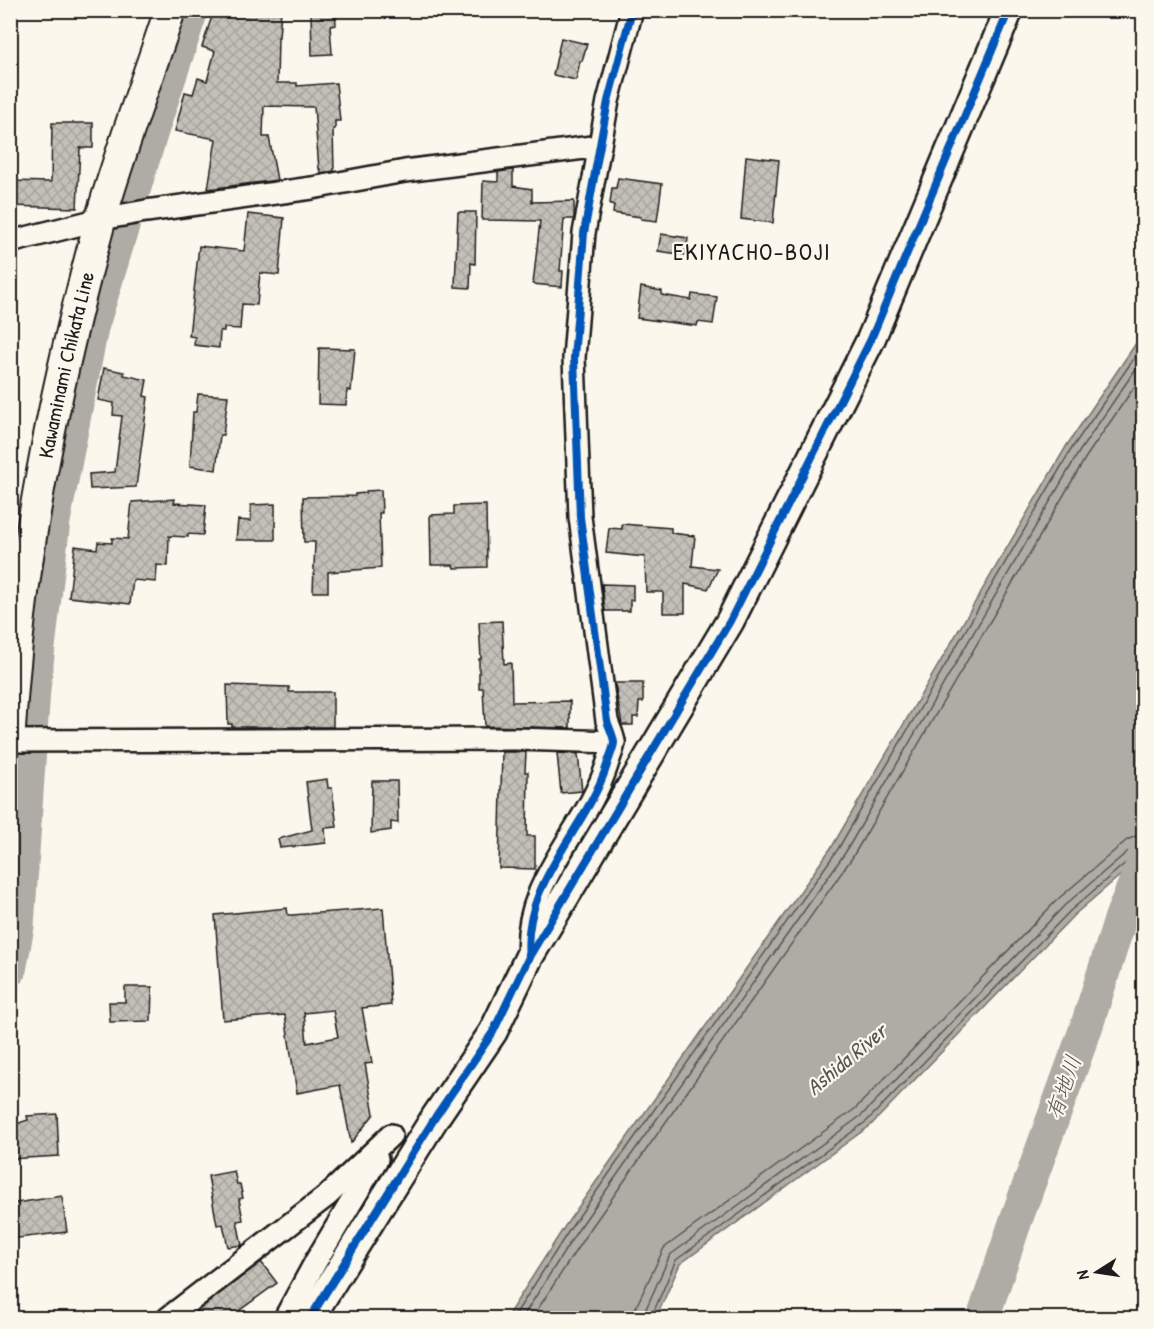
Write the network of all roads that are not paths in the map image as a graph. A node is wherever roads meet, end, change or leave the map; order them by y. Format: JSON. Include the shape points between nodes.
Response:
{"nodes":[{"id":1,"x":170,"y":10,"type":"edge"},
{"id":2,"x":632,"y":10,"type":"edge"},
{"id":3,"x":1009,"y":10,"type":"edge"},
{"id":4,"x":600,"y":146,"type":"junction"},
{"id":5,"x":101,"y":219,"type":"junction"},
{"id":6,"x":10,"y":242,"type":"edge"},
{"id":7,"x":11,"y":715,"type":"edge"},
{"id":8,"x":10,"y":729,"type":"edge"},
{"id":9,"x":10,"y":741,"type":"edge"},
{"id":10,"x":614,"y":742,"type":"junction"},
{"id":11,"x":529,"y":957,"type":"junction"},
{"id":12,"x":168,"y":1318,"type":"edge"},
{"id":13,"x":285,"y":1318,"type":"edge"},
{"id":14,"x":310,"y":1318,"type":"edge"}],
"edges":[{"from":1,"to":5,"type":"main road","name":"Kawaminami Chikata Line"},
{"from":2,"to":4,"type":"street"},
{"from":3,"to":11,"type":"street","via":[[871,339],[730,621]]},
{"from":4,"to":5,"type":"street","via":[[405,171]]},
{"from":4,"to":10,"type":"street","via":[[584,233],[574,358],[580,517],[607,721]]},
{"from":5,"to":6,"type":"street"},
{"from":5,"to":7,"type":"main road","name":"Kawaminami Chikata Line","via":[[44,453]]},
{"from":7,"to":8,"type":"main road","name":"Kawaminami Chikata Line"},
{"from":9,"to":10,"type":"street"},
{"from":10,"to":11,"type":"street","via":[[600,785],[540,888],[530,920]]},
{"from":11,"to":14,"type":"street","via":[[493,1032]]},
{"from":12,"to":13,"type":"street","via":[[328,1195],[391,1136]]}]}
